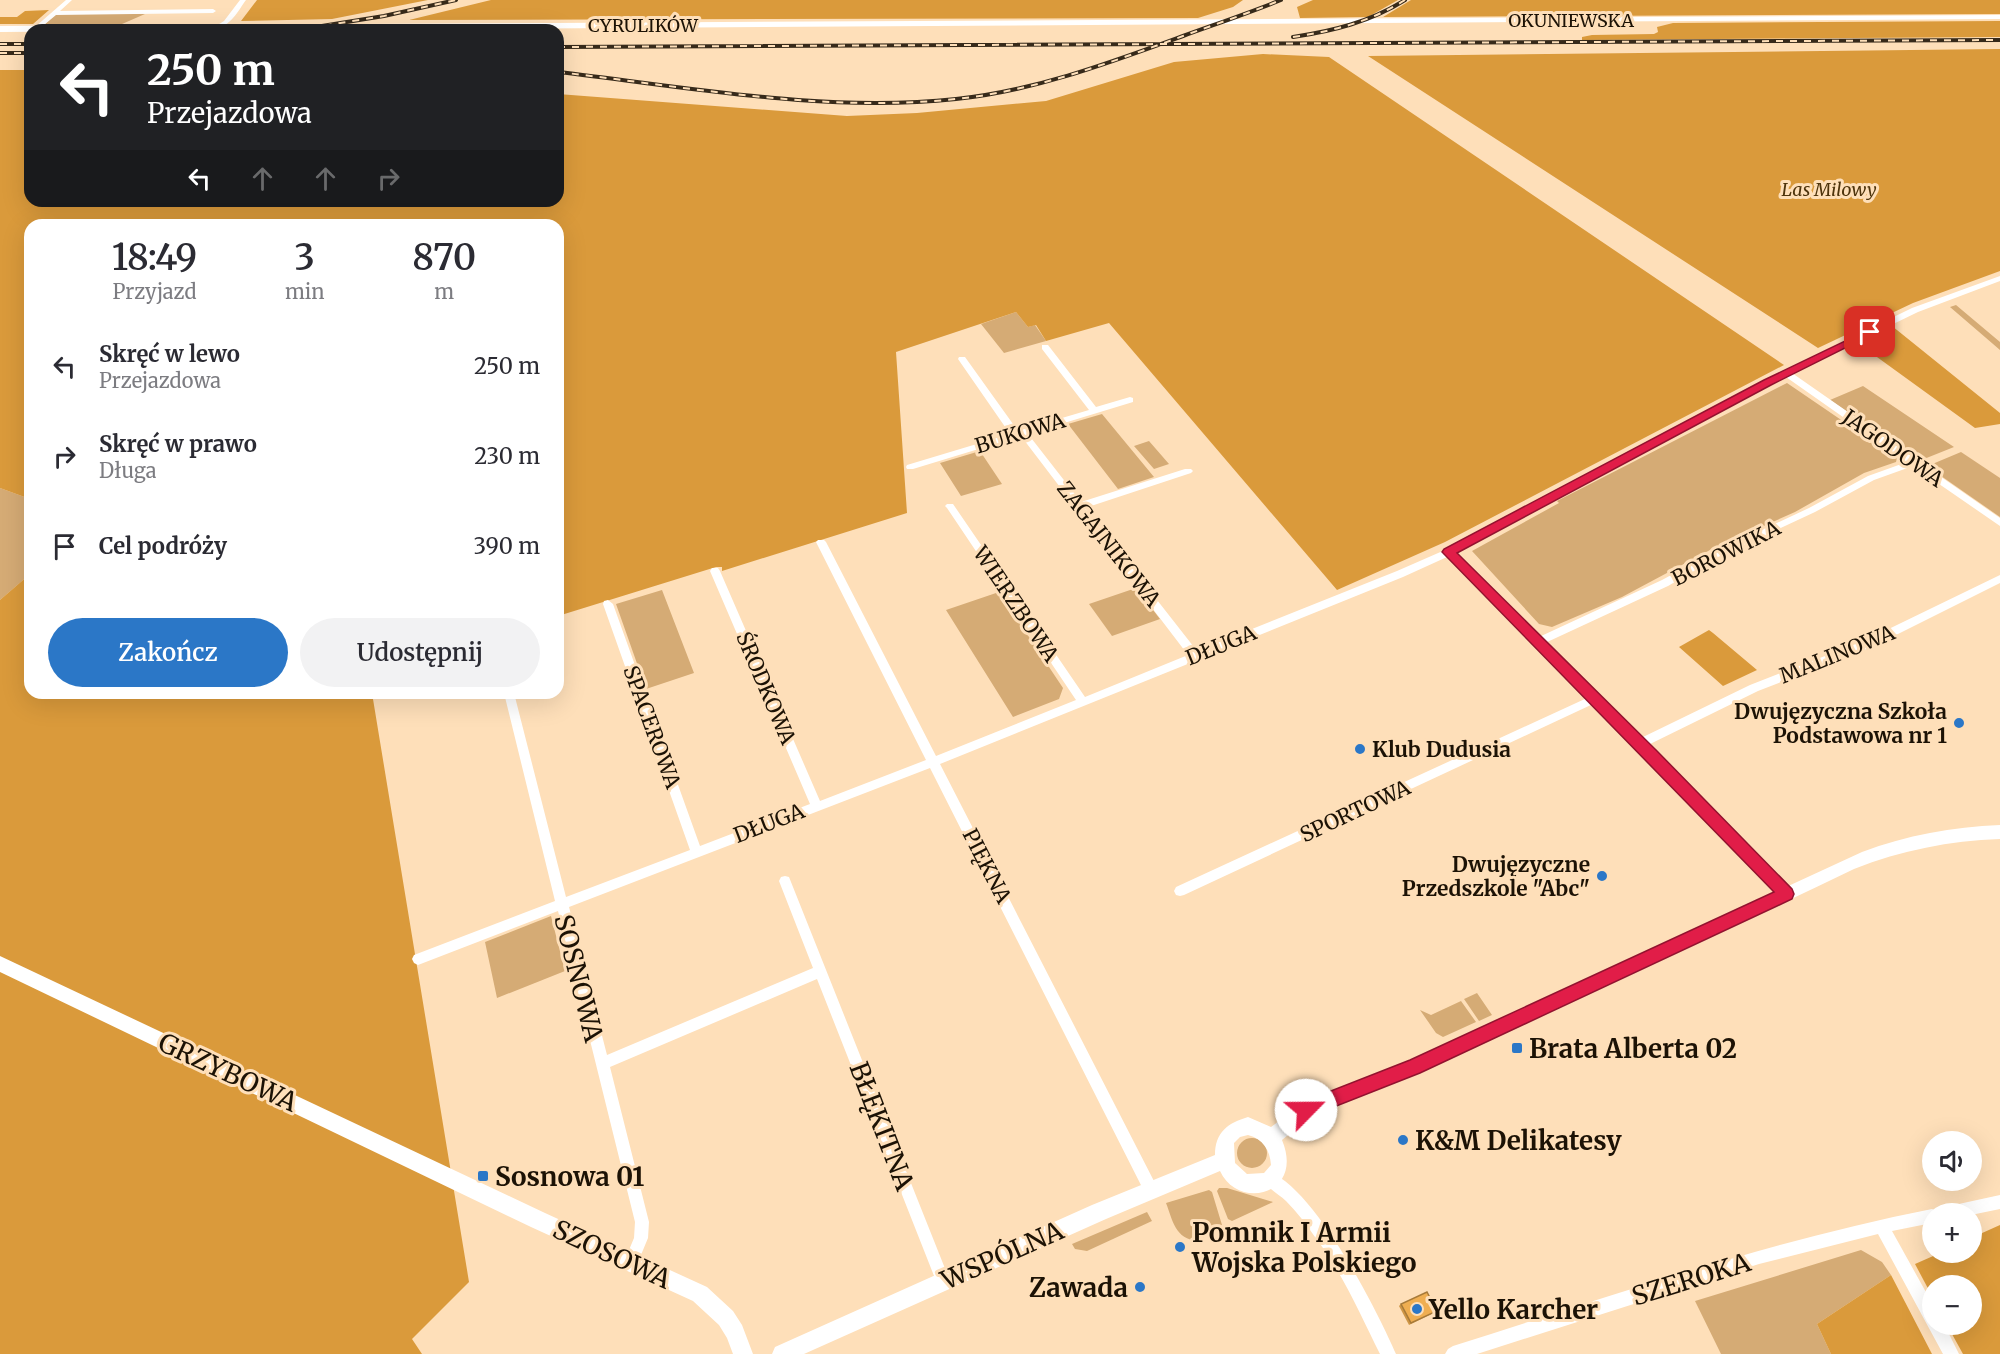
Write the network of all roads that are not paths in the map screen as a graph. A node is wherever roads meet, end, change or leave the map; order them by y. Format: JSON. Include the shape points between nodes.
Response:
{"nodes":[{"id":1,"x":69,"y":0,"type":"edge"},
{"id":2,"x":243,"y":0,"type":"edge"},
{"id":3,"x":149,"y":5,"type":"dead end"},
{"id":4,"x":142,"y":11,"type":"junction"},
{"id":5,"x":213,"y":11,"type":"dead end"},
{"id":6,"x":54,"y":13,"type":"junction"},
{"id":7,"x":2000,"y":17,"type":"edge"},
{"id":8,"x":1141,"y":22,"type":"joint"},
{"id":9,"x":42,"y":24,"type":"edge"},
{"id":10,"x":223,"y":24,"type":"edge"},
{"id":11,"x":564,"y":25,"type":"edge"},
{"id":12,"x":24,"y":28,"type":"edge"},
{"id":13,"x":0,"y":29,"type":"edge"},
{"id":14,"x":2000,"y":278,"type":"edge"},
{"id":15,"x":1045,"y":347,"type":"dead end"},
{"id":16,"x":962,"y":359,"type":"dead end"},
{"id":17,"x":1786,"y":373,"type":"junction"},
{"id":18,"x":1130,"y":400,"type":"dead end"},
{"id":19,"x":1094,"y":410,"type":"junction"},
{"id":20,"x":1019,"y":433,"type":"junction"},
{"id":21,"x":1913,"y":463,"type":"junction"},
{"id":22,"x":910,"y":467,"type":"dead end"},
{"id":23,"x":1188,"y":471,"type":"dead end"},
{"id":24,"x":950,"y":506,"type":"dead end"},
{"id":25,"x":1080,"y":506,"type":"junction"},
{"id":26,"x":2000,"y":523,"type":"edge"},
{"id":27,"x":821,"y":542,"type":"dead end"},
{"id":28,"x":1448,"y":552,"type":"junction"},
{"id":29,"x":715,"y":571,"type":"dead end"},
{"id":30,"x":2000,"y":579,"type":"edge"},
{"id":31,"x":608,"y":604,"type":"dead end"},
{"id":32,"x":1538,"y":642,"type":"junction"},
{"id":33,"x":1195,"y":656,"type":"junction"},
{"id":34,"x":510,"y":699,"type":"edge"},
{"id":35,"x":1594,"y":699,"type":"junction"},
{"id":36,"x":1082,"y":701,"type":"junction"},
{"id":37,"x":1640,"y":744,"type":"junction"},
{"id":38,"x":934,"y":762,"type":"junction"},
{"id":39,"x":816,"y":805,"type":"junction"},
{"id":40,"x":2000,"y":832,"type":"edge"},
{"id":41,"x":696,"y":851,"type":"junction"},
{"id":42,"x":785,"y":881,"type":"dead end"},
{"id":43,"x":1180,"y":891,"type":"dead end"},
{"id":44,"x":1786,"y":894,"type":"junction"},
{"id":45,"x":560,"y":904,"type":"junction"},
{"id":46,"x":418,"y":959,"type":"dead end"},
{"id":47,"x":0,"y":964,"type":"edge"},
{"id":48,"x":821,"y":970,"type":"junction"},
{"id":49,"x":601,"y":1064,"type":"junction"},
{"id":50,"x":1271,"y":1138,"type":"junction"},
{"id":51,"x":1224,"y":1160,"type":"junction"},
{"id":52,"x":1270,"y":1179,"type":"junction"},
{"id":53,"x":455,"y":1180,"type":"joint"},
{"id":54,"x":1151,"y":1190,"type":"junction"},
{"id":55,"x":2000,"y":1203,"type":"edge"},
{"id":56,"x":1982,"y":1207,"type":"edge"},
{"id":57,"x":1922,"y":1218,"type":"edge"},
{"id":58,"x":1881,"y":1226,"type":"junction"},
{"id":59,"x":631,"y":1262,"type":"junction"},
{"id":60,"x":943,"y":1281,"type":"junction"},
{"id":61,"x":1922,"y":1300,"type":"edge"},
{"id":62,"x":1941,"y":1335,"type":"edge"},
{"id":63,"x":743,"y":1354,"type":"edge"},
{"id":64,"x":782,"y":1354,"type":"edge"},
{"id":65,"x":1388,"y":1354,"type":"edge"},
{"id":66,"x":1453,"y":1354,"type":"edge"},
{"id":67,"x":1952,"y":1354,"type":"edge"}],
"edges":[{"from":1,"to":6,"type":"street"},
{"from":2,"to":10,"type":"street"},
{"from":3,"to":4,"type":"street"},
{"from":4,"to":5,"type":"street"},
{"from":4,"to":6,"type":"street"},
{"from":6,"to":9,"type":"street"},
{"from":7,"to":8,"type":"main road","name":"OKUNIEWSKA"},
{"from":8,"to":11,"type":"main road","name":"CYRULIKÓW"},
{"from":12,"to":13,"type":"main road","name":"CYRULIKÓW"},
{"from":14,"to":17,"type":"street","name":"DŁUGA","via":[[1915,310]]},
{"from":15,"to":19,"type":"street"},
{"from":16,"to":20,"type":"street","name":"ZAGAJNIKOWA"},
{"from":17,"to":21,"type":"street","name":"JAGODOWA"},
{"from":17,"to":28,"type":"street","name":"DŁUGA"},
{"from":18,"to":19,"type":"street","name":"BUKOWA"},
{"from":19,"to":20,"type":"street","name":"BUKOWA"},
{"from":20,"to":22,"type":"street","name":"BUKOWA"},
{"from":20,"to":25,"type":"street","name":"ZAGAJNIKOWA"},
{"from":21,"to":26,"type":"street","name":"JAGODOWA"},
{"from":21,"to":32,"type":"street","name":"BOROWIKA","via":[[1871,478],[1665,583]]},
{"from":23,"to":25,"type":"street"},
{"from":24,"to":36,"type":"street","name":"WIERZBOWA"},
{"from":25,"to":33,"type":"street","name":"ZAGAJNIKOWA"},
{"from":27,"to":38,"type":"street","name":"PIĘKNA"},
{"from":28,"to":32,"type":"street"},
{"from":28,"to":33,"type":"street","name":"DŁUGA"},
{"from":29,"to":39,"type":"street","name":"ŚRODKOWA"},
{"from":30,"to":37,"type":"street","name":"MALINOWA","via":[[1870,643],[1754,688]]},
{"from":31,"to":41,"type":"street","name":"SPACEROWA"},
{"from":32,"to":35,"type":"street"},
{"from":33,"to":36,"type":"street","name":"DŁUGA"},
{"from":34,"to":45,"type":"street","name":"SOSNOWA"},
{"from":35,"to":37,"type":"street"},
{"from":35,"to":43,"type":"street","name":"SPORTOWA"},
{"from":36,"to":38,"type":"street","name":"DŁUGA"},
{"from":37,"to":44,"type":"street"},
{"from":38,"to":39,"type":"street","name":"DŁUGA"},
{"from":38,"to":54,"type":"street","name":"PIĘKNA"},
{"from":39,"to":41,"type":"street","name":"DŁUGA"},
{"from":40,"to":44,"type":"street","via":[[1911,841],[1849,864]]},
{"from":41,"to":45,"type":"street","name":"DŁUGA"},
{"from":42,"to":48,"type":"street","name":"BŁĘKITNA"},
{"from":44,"to":50,"type":"street","via":[[1414,1067],[1306,1110]]},
{"from":45,"to":46,"type":"street","name":"DŁUGA"},
{"from":45,"to":49,"type":"street","name":"SOSNOWA"},
{"from":47,"to":53,"type":"street","name":"GRZYBOWA"},
{"from":48,"to":49,"type":"street"},
{"from":48,"to":60,"type":"street","name":"BŁĘKITNA"},
{"from":49,"to":59,"type":"street","name":"SOSNOWA","via":[[642,1222],[641,1238]]},
{"from":50,"to":51,"type":"street","via":[[1258,1128],[1236,1129],[1225,1142]]},
{"from":50,"to":52,"type":"street","via":[[1280,1160]]},
{"from":51,"to":52,"type":"street","via":[[1232,1174],[1245,1182],[1260,1184]]},
{"from":51,"to":54,"type":"street","name":"WSPÓLNA"},
{"from":52,"to":65,"type":"street","via":[[1293,1197],[1342,1266]]},
{"from":53,"to":59,"type":"street","name":"SZOSOWA"},
{"from":54,"to":60,"type":"street","name":"WSPÓLNA"},
{"from":55,"to":56,"type":"street"},
{"from":57,"to":58,"type":"street","name":"SZEROKA"},
{"from":58,"to":61,"type":"street"},
{"from":58,"to":66,"type":"street","name":"SZEROKA","via":[[1759,1257]]},
{"from":59,"to":63,"type":"street","name":"SZOSOWA","via":[[700,1294],[717,1308],[735,1332]]},
{"from":60,"to":64,"type":"street","name":"WSPÓLNA"},
{"from":62,"to":67,"type":"street"}]}
